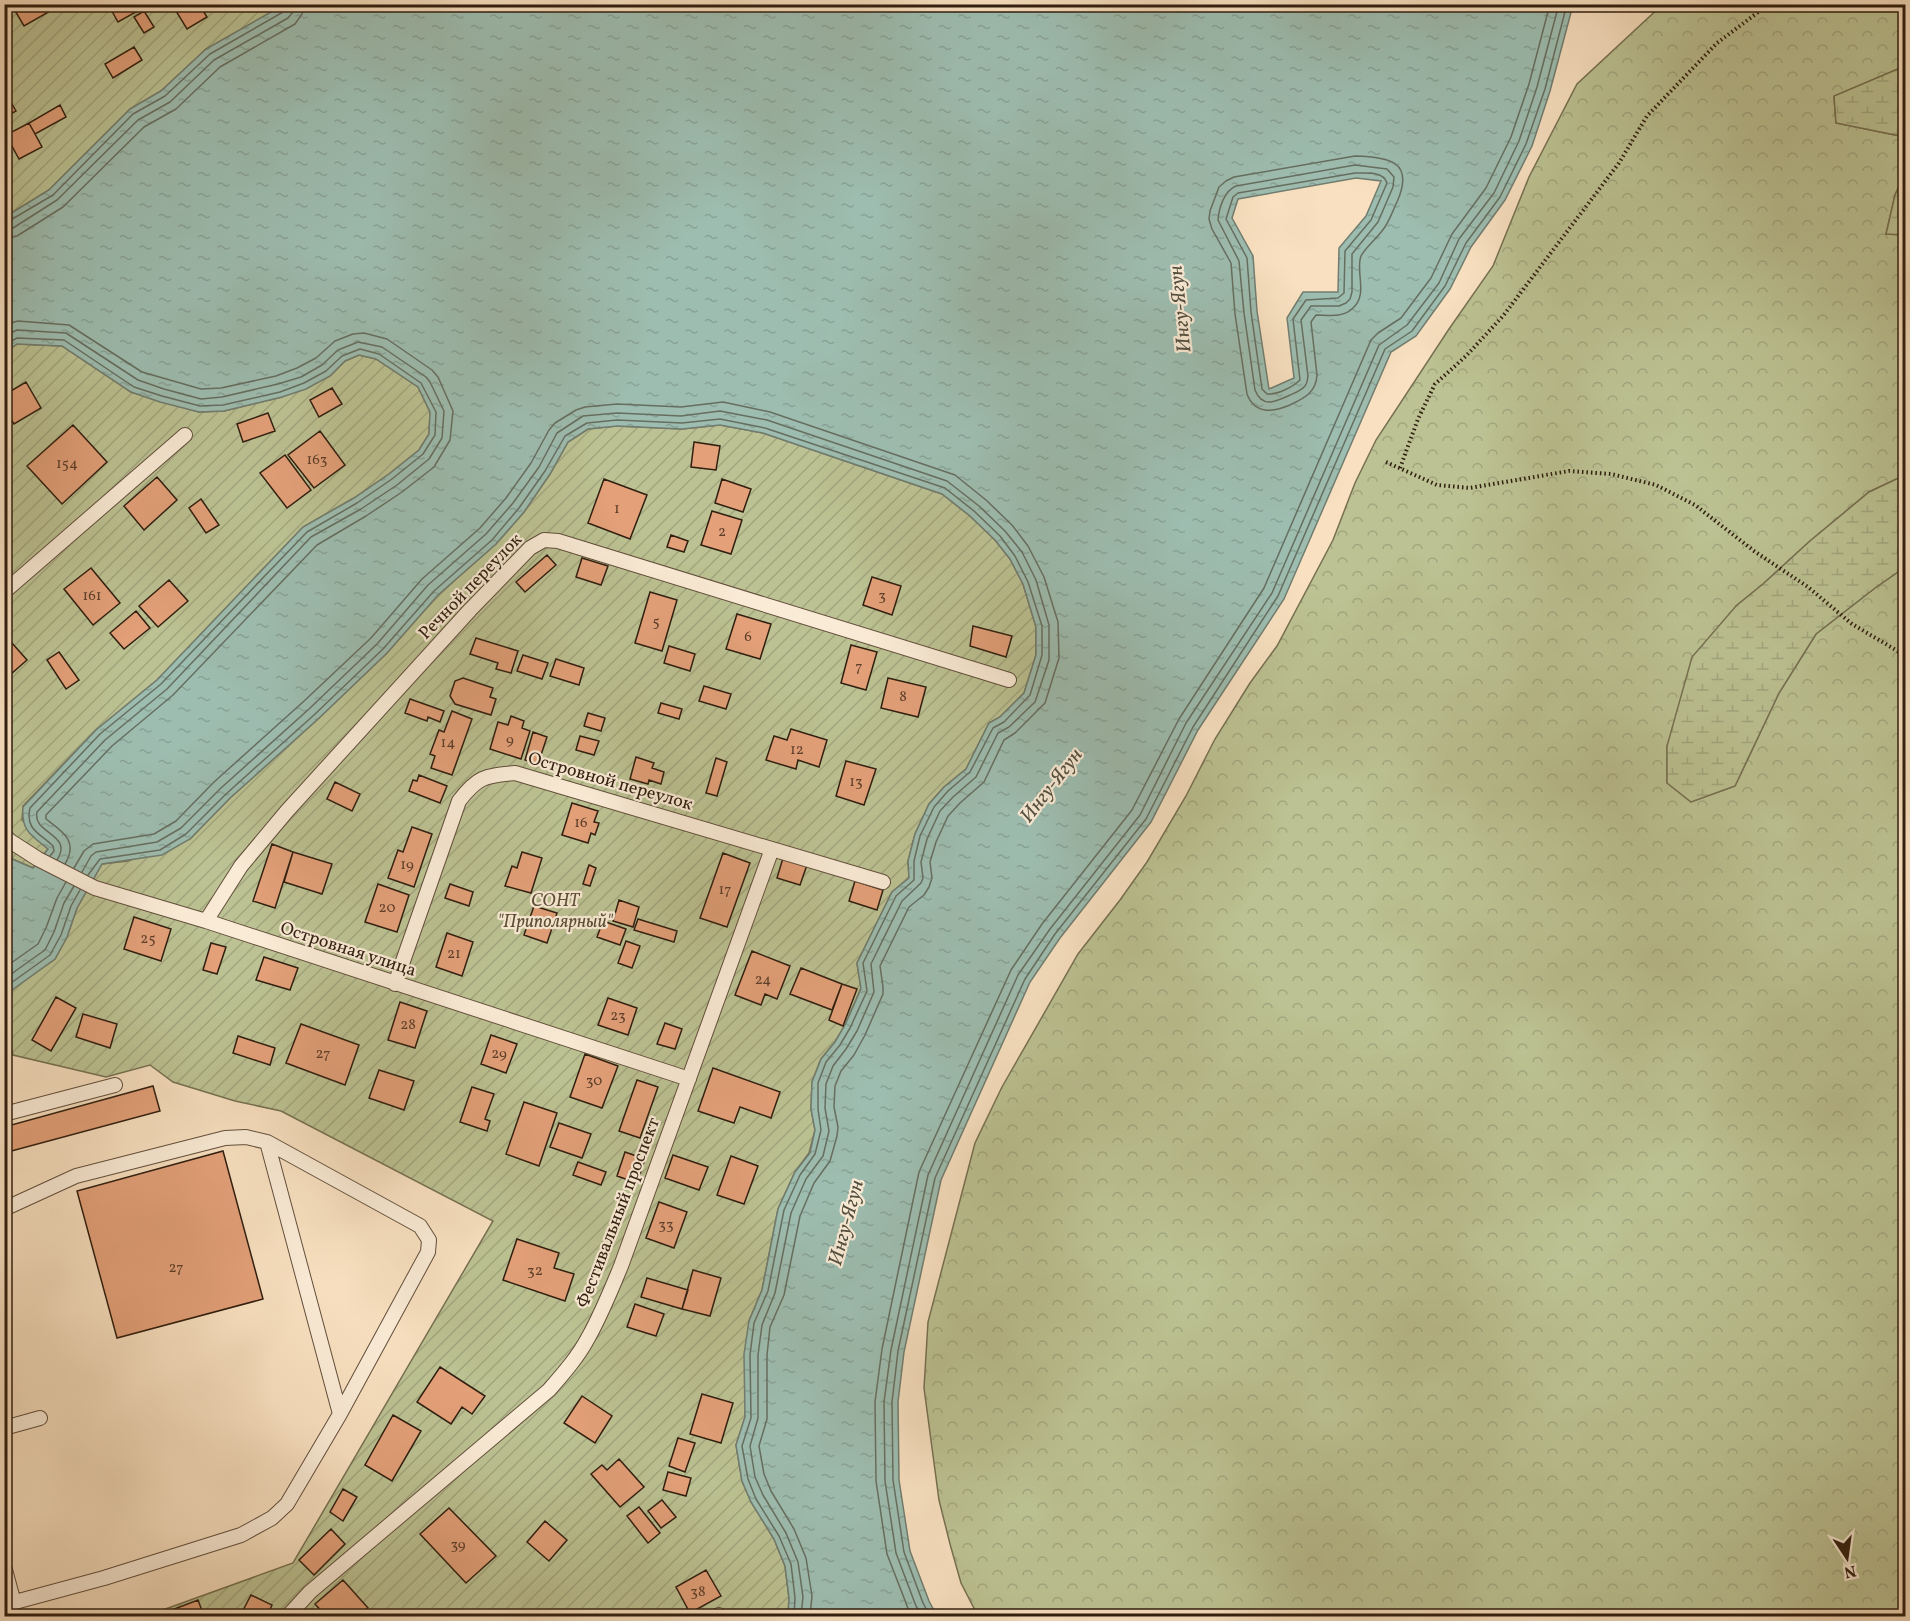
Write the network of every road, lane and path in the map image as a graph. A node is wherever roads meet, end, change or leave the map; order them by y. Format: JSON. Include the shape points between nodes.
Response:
{"nodes":[{"id":1,"x":1770,"y":4,"type":"edge"},
{"id":2,"x":185,"y":435,"type":"dead end"},
{"id":3,"x":1386,"y":462,"type":"dead end"},
{"id":4,"x":1400,"y":468,"type":"junction"},
{"id":5,"x":4,"y":592,"type":"edge"},
{"id":6,"x":1905,"y":656,"type":"edge"},
{"id":7,"x":1009,"y":680,"type":"dead end"},
{"id":8,"x":4,"y":835,"type":"edge"},
{"id":9,"x":772,"y":849,"type":"junction"},
{"id":10,"x":883,"y":882,"type":"dead end"},
{"id":11,"x":206,"y":921,"type":"junction"},
{"id":12,"x":395,"y":984,"type":"junction"},
{"id":13,"x":689,"y":1079,"type":"junction"},
{"id":14,"x":114,"y":1085,"type":"dead end"},
{"id":15,"x":4,"y":1114,"type":"edge"},
{"id":16,"x":267,"y":1142,"type":"junction"},
{"id":17,"x":4,"y":1209,"type":"edge"},
{"id":18,"x":340,"y":1414,"type":"junction"},
{"id":19,"x":40,"y":1418,"type":"dead end"},
{"id":20,"x":4,"y":1428,"type":"edge"},
{"id":21,"x":4,"y":1566,"type":"edge"},
{"id":22,"x":9,"y":1604,"type":"edge"},
{"id":23,"x":288,"y":1617,"type":"edge"}],
"edges":[{"from":1,"to":4,"type":"path","via":[[1717,43],[1647,116],[1619,163],[1503,316],[1435,384]]},
{"from":2,"to":5,"type":"lane"},
{"from":3,"to":4,"type":"path"},
{"from":4,"to":6,"type":"path","via":[[1437,484],[1470,488],[1569,471],[1611,474],[1656,485],[1695,505],[1852,624]]},
{"from":7,"to":11,"type":"lane","name":"Речной переулок","via":[[558,541],[544,540],[530,548],[470,610],[287,811],[241,866]]},
{"from":8,"to":11,"type":"lane","name":"Островная улица","via":[[38,859],[95,888]]},
{"from":9,"to":10,"type":"lane","name":"Островной переулок"},
{"from":9,"to":12,"type":"lane","name":"Островной переулок","via":[[515,773],[480,778],[459,801]]},
{"from":9,"to":13,"type":"lane","name":"Фестивальный проспект"},
{"from":11,"to":12,"type":"lane","name":"Островная улица"},
{"from":12,"to":13,"type":"lane","name":"Островная улица"},
{"from":13,"to":23,"type":"lane","name":"Фестивальный проспект","via":[[604,1308],[571,1364],[523,1414],[310,1592]]},
{"from":14,"to":15,"type":"lane"},
{"from":16,"to":17,"type":"lane","via":[[225,1138],[76,1176]]},
{"from":16,"to":18,"type":"lane"},
{"from":16,"to":18,"type":"lane","via":[[420,1226],[429,1240],[428,1252]]},
{"from":18,"to":22,"type":"lane","via":[[287,1504],[272,1518],[241,1535]]},
{"from":19,"to":20,"type":"lane"},
{"from":21,"to":22,"type":"lane"}]}
